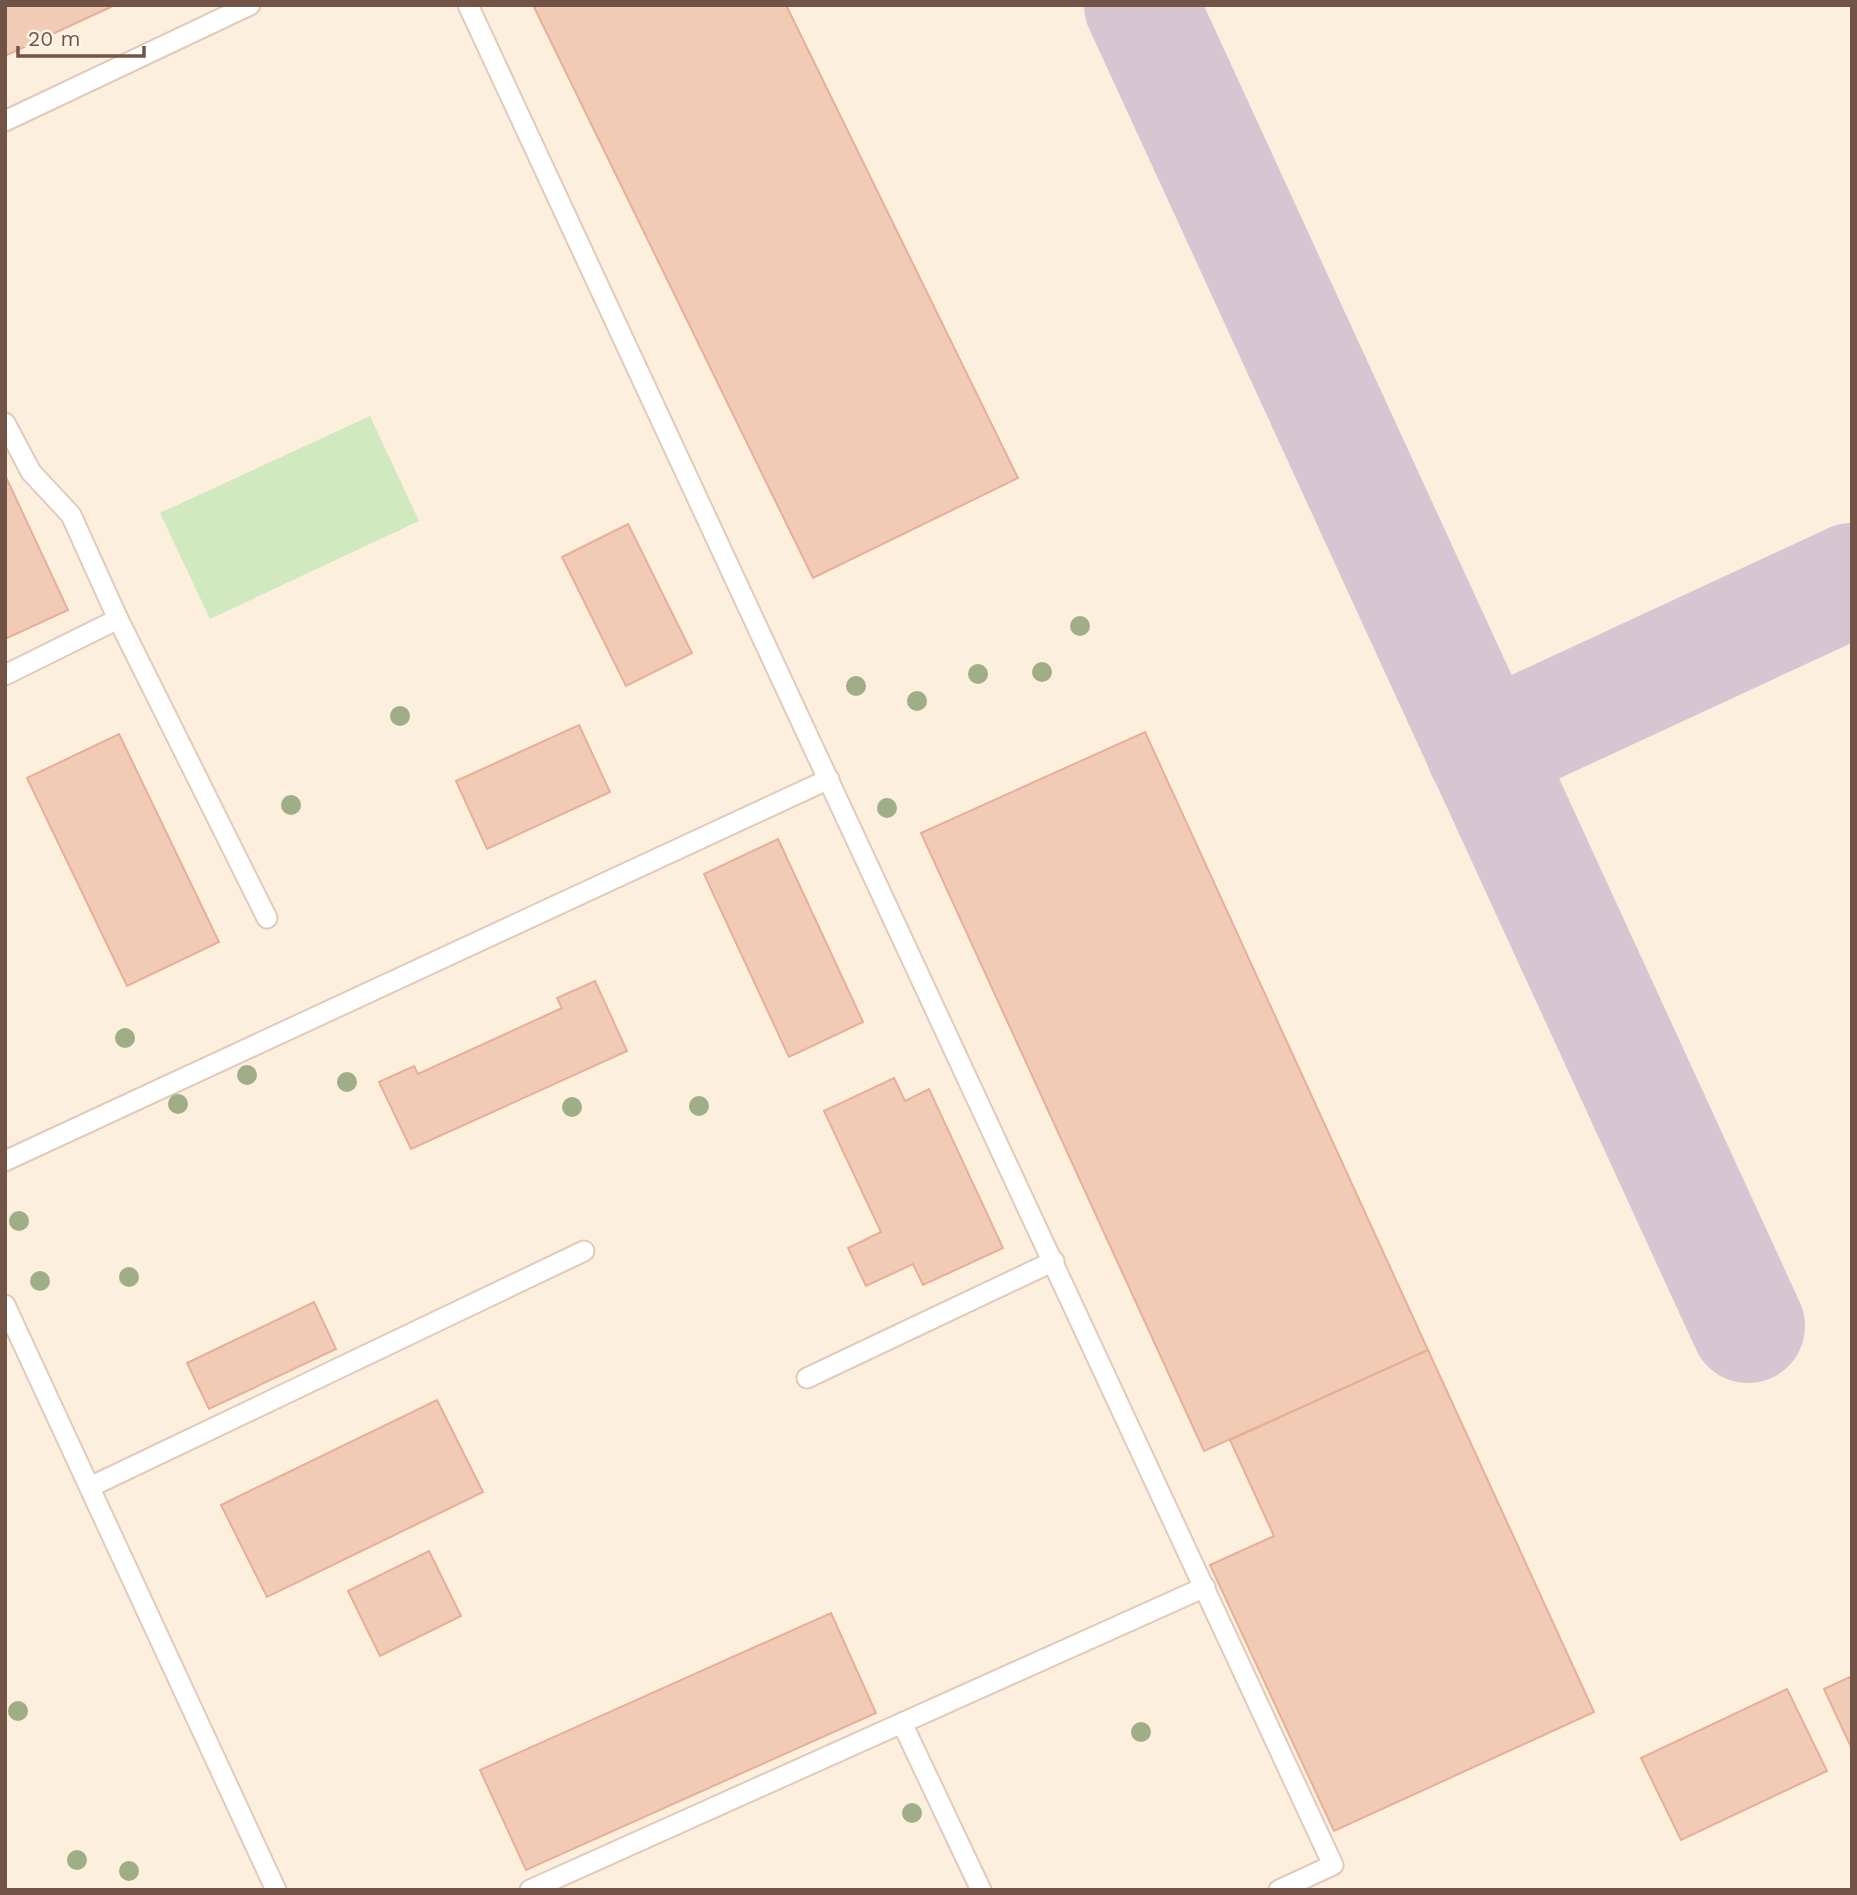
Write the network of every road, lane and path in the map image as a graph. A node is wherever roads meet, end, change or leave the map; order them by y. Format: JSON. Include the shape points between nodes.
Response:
{"nodes":[{"id":1,"x":250,"y":5,"type":"edge"},
{"id":2,"x":468,"y":5,"type":"edge"},
{"id":3,"x":221,"y":11,"type":"edge"},
{"id":4,"x":5,"y":121,"type":"edge"},
{"id":5,"x":5,"y":423,"type":"edge"},
{"id":6,"x":118,"y":619,"type":"junction"},
{"id":7,"x":5,"y":674,"type":"edge"},
{"id":8,"x":829,"y":779,"type":"junction"},
{"id":9,"x":267,"y":918,"type":"dead end"},
{"id":10,"x":5,"y":1161,"type":"edge"},
{"id":11,"x":584,"y":1251,"type":"dead end"},
{"id":12,"x":1054,"y":1261,"type":"junction"},
{"id":13,"x":5,"y":1305,"type":"edge"},
{"id":14,"x":807,"y":1378,"type":"dead end"},
{"id":15,"x":90,"y":1487,"type":"junction"},
{"id":16,"x":1205,"y":1587,"type":"junction"},
{"id":17,"x":902,"y":1723,"type":"junction"},
{"id":18,"x":275,"y":1890,"type":"edge"},
{"id":19,"x":530,"y":1890,"type":"edge"},
{"id":20,"x":981,"y":1890,"type":"edge"},
{"id":21,"x":1279,"y":1890,"type":"edge"}],
"edges":[{"from":1,"to":3,"type":"lane"},
{"from":2,"to":8,"type":"lane"},
{"from":3,"to":4,"type":"lane"},
{"from":5,"to":6,"type":"lane","via":[[31,472],[71,515]]},
{"from":6,"to":7,"type":"lane"},
{"from":6,"to":9,"type":"lane"},
{"from":8,"to":10,"type":"lane"},
{"from":8,"to":12,"type":"lane"},
{"from":11,"to":15,"type":"lane"},
{"from":12,"to":14,"type":"lane"},
{"from":12,"to":16,"type":"lane"},
{"from":13,"to":15,"type":"lane"},
{"from":15,"to":18,"type":"lane"},
{"from":16,"to":17,"type":"lane"},
{"from":16,"to":21,"type":"lane","via":[[1333,1865]]},
{"from":17,"to":19,"type":"lane"},
{"from":17,"to":20,"type":"lane"}]}
